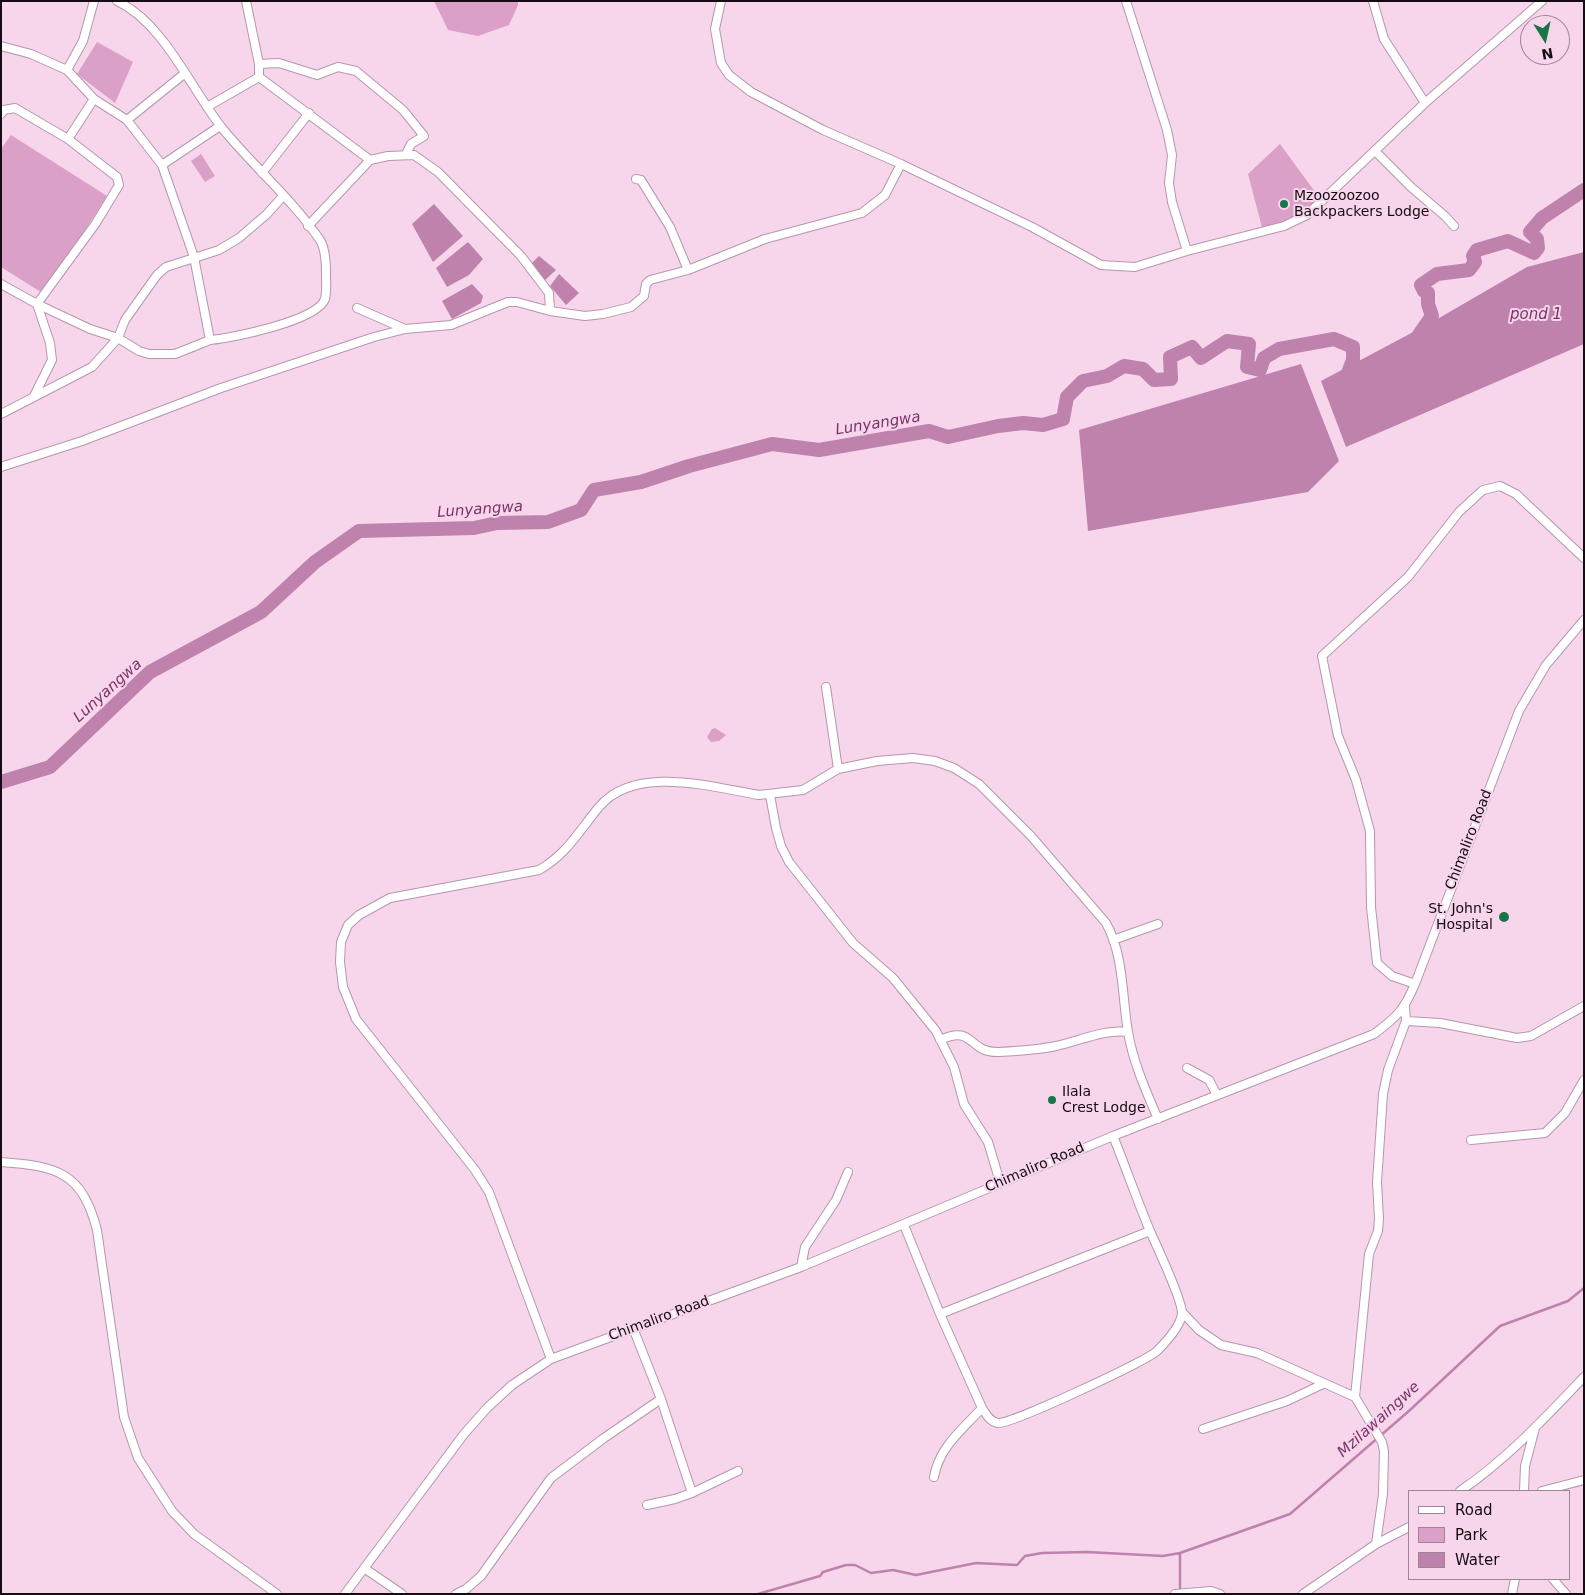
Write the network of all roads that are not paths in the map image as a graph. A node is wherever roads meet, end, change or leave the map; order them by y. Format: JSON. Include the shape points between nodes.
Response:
{"nodes":[{"id":1,"x":94,"y":1,"type":"edge"},
{"id":2,"x":117,"y":1,"type":"edge"},
{"id":3,"x":246,"y":1,"type":"edge"},
{"id":4,"x":721,"y":1,"type":"edge"},
{"id":5,"x":1126,"y":1,"type":"edge"},
{"id":6,"x":1373,"y":1,"type":"edge"},
{"id":7,"x":1542,"y":1,"type":"edge"},
{"id":8,"x":1,"y":46,"type":"edge"},
{"id":9,"x":259,"y":64,"type":"junction"},
{"id":10,"x":67,"y":70,"type":"junction"},
{"id":11,"x":184,"y":74,"type":"junction"},
{"id":12,"x":259,"y":77,"type":"junction"},
{"id":13,"x":94,"y":100,"type":"junction"},
{"id":14,"x":1425,"y":103,"type":"junction"},
{"id":15,"x":207,"y":107,"type":"junction"},
{"id":16,"x":308,"y":113,"type":"junction"},
{"id":17,"x":1,"y":114,"type":"edge"},
{"id":18,"x":127,"y":120,"type":"junction"},
{"id":19,"x":220,"y":126,"type":"junction"},
{"id":20,"x":68,"y":139,"type":"junction"},
{"id":21,"x":1376,"y":152,"type":"junction"},
{"id":22,"x":406,"y":154,"type":"junction"},
{"id":23,"x":370,"y":160,"type":"junction"},
{"id":24,"x":901,"y":164,"type":"junction"},
{"id":25,"x":162,"y":165,"type":"junction"},
{"id":26,"x":262,"y":173,"type":"junction"},
{"id":27,"x":636,"y":179,"type":"dead end"},
{"id":28,"x":283,"y":196,"type":"junction"},
{"id":29,"x":308,"y":226,"type":"junction"},
{"id":30,"x":1454,"y":226,"type":"dead end"},
{"id":31,"x":1187,"y":251,"type":"junction"},
{"id":32,"x":194,"y":257,"type":"junction"},
{"id":33,"x":688,"y":270,"type":"junction"},
{"id":34,"x":1,"y":284,"type":"edge"},
{"id":35,"x":37,"y":304,"type":"junction"},
{"id":36,"x":357,"y":308,"type":"dead end"},
{"id":37,"x":550,"y":311,"type":"junction"},
{"id":38,"x":405,"y":329,"type":"junction"},
{"id":39,"x":118,"y":338,"type":"junction"},
{"id":40,"x":210,"y":340,"type":"junction"},
{"id":41,"x":34,"y":396,"type":"junction"},
{"id":42,"x":1,"y":414,"type":"edge"},
{"id":43,"x":1,"y":467,"type":"edge"},
{"id":44,"x":1584,"y":558,"type":"edge"},
{"id":45,"x":1584,"y":620,"type":"edge"},
{"id":46,"x":826,"y":687,"type":"dead end"},
{"id":47,"x":838,"y":769,"type":"junction"},
{"id":48,"x":770,"y":795,"type":"junction"},
{"id":49,"x":1158,"y":924,"type":"dead end"},
{"id":50,"x":1114,"y":940,"type":"junction"},
{"id":51,"x":1415,"y":984,"type":"junction"},
{"id":52,"x":1584,"y":1006,"type":"edge"},
{"id":53,"x":1405,"y":1007,"type":"junction"},
{"id":54,"x":1406,"y":1021,"type":"junction"},
{"id":55,"x":1128,"y":1032,"type":"junction"},
{"id":56,"x":940,"y":1040,"type":"junction"},
{"id":57,"x":1187,"y":1068,"type":"dead end"},
{"id":58,"x":1584,"y":1080,"type":"edge"},
{"id":59,"x":1217,"y":1095,"type":"junction"},
{"id":60,"x":1158,"y":1119,"type":"junction"},
{"id":61,"x":1113,"y":1136,"type":"junction"},
{"id":62,"x":1471,"y":1140,"type":"dead end"},
{"id":63,"x":1,"y":1162,"type":"edge"},
{"id":64,"x":848,"y":1172,"type":"dead end"},
{"id":65,"x":1000,"y":1182,"type":"junction"},
{"id":66,"x":904,"y":1225,"type":"junction"},
{"id":67,"x":1150,"y":1231,"type":"junction"},
{"id":68,"x":801,"y":1267,"type":"junction"},
{"id":69,"x":1182,"y":1312,"type":"junction"},
{"id":70,"x":940,"y":1314,"type":"junction"},
{"id":71,"x":633,"y":1328,"type":"junction"},
{"id":72,"x":551,"y":1360,"type":"junction"},
{"id":73,"x":1584,"y":1377,"type":"edge"},
{"id":74,"x":1323,"y":1384,"type":"junction"},
{"id":75,"x":1355,"y":1397,"type":"junction"},
{"id":76,"x":661,"y":1399,"type":"junction"},
{"id":77,"x":982,"y":1408,"type":"junction"},
{"id":78,"x":1535,"y":1428,"type":"junction"},
{"id":79,"x":1203,"y":1430,"type":"dead end"},
{"id":80,"x":738,"y":1470,"type":"dead end"},
{"id":81,"x":934,"y":1477,"type":"dead end"},
{"id":82,"x":1584,"y":1480,"type":"edge"},
{"id":83,"x":1461,"y":1490,"type":"edge"},
{"id":84,"x":1524,"y":1490,"type":"edge"},
{"id":85,"x":1546,"y":1490,"type":"edge"},
{"id":86,"x":692,"y":1493,"type":"junction"},
{"id":87,"x":647,"y":1505,"type":"dead end"},
{"id":88,"x":1408,"y":1528,"type":"edge"},
{"id":89,"x":1376,"y":1544,"type":"junction"},
{"id":90,"x":364,"y":1568,"type":"junction"},
{"id":91,"x":1515,"y":1580,"type":"edge"},
{"id":92,"x":1554,"y":1580,"type":"edge"},
{"id":93,"x":1178,"y":1593,"type":"edge"},
{"id":94,"x":277,"y":1594,"type":"edge"},
{"id":95,"x":345,"y":1594,"type":"edge"},
{"id":96,"x":402,"y":1594,"type":"edge"},
{"id":97,"x":456,"y":1594,"type":"edge"},
{"id":98,"x":1220,"y":1594,"type":"edge"},
{"id":99,"x":1304,"y":1594,"type":"edge"},
{"id":100,"x":1512,"y":1594,"type":"edge"},
{"id":101,"x":1566,"y":1594,"type":"edge"}],
"edges":[{"from":1,"to":10,"type":"street","via":[[83,41]]},
{"from":2,"to":11,"type":"street","via":[[156,33]]},
{"from":3,"to":9,"type":"street"},
{"from":4,"to":24,"type":"street","via":[[715,29],[716,47],[729,75],[751,92],[822,130]]},
{"from":5,"to":31,"type":"street","via":[[1166,130],[1172,155],[1169,182],[1172,202]]},
{"from":6,"to":14,"type":"street","via":[[1384,39]]},
{"from":7,"to":14,"type":"street"},
{"from":8,"to":10,"type":"street","via":[[31,54]]},
{"from":9,"to":12,"type":"street"},
{"from":9,"to":22,"type":"street","via":[[279,63],[317,75],[338,67],[356,71],[403,110],[424,136],[411,144]]},
{"from":10,"to":13,"type":"street"},
{"from":11,"to":15,"type":"street"},
{"from":11,"to":18,"type":"street"},
{"from":12,"to":15,"type":"street"},
{"from":12,"to":16,"type":"street"},
{"from":13,"to":18,"type":"street"},
{"from":13,"to":20,"type":"street"},
{"from":14,"to":21,"type":"street"},
{"from":15,"to":19,"type":"street"},
{"from":16,"to":23,"type":"street"},
{"from":16,"to":26,"type":"street"},
{"from":17,"to":20,"type":"street","via":[[15,108]]},
{"from":18,"to":25,"type":"street"},
{"from":19,"to":25,"type":"street"},
{"from":19,"to":26,"type":"street"},
{"from":20,"to":35,"type":"street","via":[[117,177],[119,185],[96,223]]},
{"from":21,"to":30,"type":"street"},
{"from":21,"to":31,"type":"street","via":[[1297,221]]},
{"from":22,"to":23,"type":"street"},
{"from":22,"to":37,"type":"street","via":[[422,160],[438,172],[521,256],[549,293]]},
{"from":23,"to":29,"type":"street"},
{"from":24,"to":31,"type":"street","via":[[1032,227],[1101,265],[1135,267]]},
{"from":24,"to":33,"type":"street","via":[[885,194],[862,213],[765,239]]},
{"from":25,"to":32,"type":"street"},
{"from":26,"to":28,"type":"street"},
{"from":27,"to":33,"type":"street","via":[[641,180],[666,220]]},
{"from":28,"to":29,"type":"street"},
{"from":28,"to":32,"type":"street","via":[[239,238],[219,250]]},
{"from":29,"to":40,"type":"street","via":[[321,241],[324,251],[325,300],[317,309],[294,320],[246,334]]},
{"from":32,"to":39,"type":"street","via":[[166,267],[157,275],[125,320]]},
{"from":32,"to":40,"type":"street"},
{"from":33,"to":37,"type":"street","via":[[647,282],[641,299],[619,311],[585,316]]},
{"from":34,"to":35,"type":"street"},
{"from":35,"to":39,"type":"street","via":[[90,329]]},
{"from":35,"to":41,"type":"street","via":[[52,360]]},
{"from":36,"to":38,"type":"street"},
{"from":37,"to":38,"type":"street","via":[[508,302],[451,325]]},
{"from":38,"to":43,"type":"street","via":[[374,336],[221,388],[82,442]]},
{"from":39,"to":40,"type":"street","via":[[139,351],[161,355],[183,352]]},
{"from":39,"to":41,"type":"street","via":[[92,368]]},
{"from":41,"to":42,"type":"street"},
{"from":44,"to":51,"type":"street","via":[[1516,494],[1500,486],[1483,490],[1459,512],[1408,577],[1322,656],[1338,736],[1356,780],[1370,831],[1371,907],[1377,963],[1392,976]]},
{"from":45,"to":51,"type":"street","name":"Chimaliro Road","via":[[1546,665],[1519,711]]},
{"from":46,"to":47,"type":"street"},
{"from":47,"to":48,"type":"street","via":[[803,790]]},
{"from":47,"to":50,"type":"street","via":[[914,758],[954,768],[978,784],[1031,836],[1106,923]]},
{"from":48,"to":56,"type":"street","via":[[778,837],[789,862],[853,943],[893,978],[930,1022]]},
{"from":48,"to":72,"type":"street","via":[[663,780],[626,788],[610,795],[556,860],[539,870],[390,898],[348,925],[341,942],[343,987],[356,1018],[476,1170],[489,1192]]},
{"from":49,"to":50,"type":"street"},
{"from":50,"to":55,"type":"street"},
{"from":51,"to":53,"type":"street","name":"Chimaliro Road"},
{"from":52,"to":54,"type":"street","via":[[1531,1036],[1517,1038],[1440,1023]]},
{"from":53,"to":54,"type":"street"},
{"from":53,"to":59,"type":"street","name":"Chimaliro Road","via":[[1374,1034]]},
{"from":54,"to":75,"type":"street","via":[[1383,1094],[1377,1182],[1379,1225],[1369,1254]]},
{"from":55,"to":56,"type":"street","via":[[1104,1033],[1038,1049],[1000,1052],[984,1051],[963,1035]]},
{"from":55,"to":60,"type":"street","via":[[1135,1060]]},
{"from":56,"to":65,"type":"street","via":[[954,1068],[964,1104],[988,1142]]},
{"from":57,"to":59,"type":"street","via":[[1209,1080]]},
{"from":58,"to":62,"type":"street","via":[[1565,1113],[1545,1133]]},
{"from":59,"to":60,"type":"street","name":"Chimaliro Road"},
{"from":60,"to":61,"type":"street","name":"Chimaliro Road"},
{"from":61,"to":65,"type":"street","name":"Chimaliro Road"},
{"from":61,"to":67,"type":"street"},
{"from":63,"to":94,"type":"street","via":[[38,1165],[62,1174],[80,1188],[91,1206],[97,1230],[124,1417],[138,1458],[172,1511],[194,1534]]},
{"from":64,"to":68,"type":"street","via":[[836,1200],[805,1247]]},
{"from":65,"to":66,"type":"street","name":"Chimaliro Road"},
{"from":66,"to":68,"type":"street","name":"Chimaliro Road"},
{"from":66,"to":70,"type":"street"},
{"from":67,"to":69,"type":"street"},
{"from":67,"to":70,"type":"street"},
{"from":68,"to":71,"type":"street","name":"Chimaliro Road"},
{"from":69,"to":74,"type":"street","via":[[1199,1330],[1221,1345],[1257,1353],[1305,1372]]},
{"from":69,"to":77,"type":"street","via":[[1171,1335],[1156,1352],[1078,1392],[1010,1421],[998,1423],[989,1418]]},
{"from":70,"to":77,"type":"street"},
{"from":71,"to":72,"type":"street","name":"Chimaliro Road"},
{"from":71,"to":76,"type":"street"},
{"from":72,"to":90,"type":"street","name":"Chimaliro Road","via":[[512,1385],[481,1414]]},
{"from":73,"to":78,"type":"street"},
{"from":74,"to":75,"type":"street"},
{"from":74,"to":79,"type":"street","via":[[1287,1401]]},
{"from":75,"to":89,"type":"street","via":[[1384,1451],[1383,1494]]},
{"from":76,"to":86,"type":"street"},
{"from":76,"to":97,"type":"street","via":[[551,1478],[481,1576]]},
{"from":77,"to":81,"type":"street","via":[[942,1451]]},
{"from":78,"to":83,"type":"street"},
{"from":78,"to":84,"type":"street","via":[[1525,1466]]},
{"from":80,"to":86,"type":"street"},
{"from":82,"to":85,"type":"street"},
{"from":86,"to":87,"type":"street"},
{"from":88,"to":89,"type":"street"},
{"from":89,"to":99,"type":"street"},
{"from":90,"to":95,"type":"street","name":"Chimaliro Road"},
{"from":90,"to":96,"type":"street"},
{"from":91,"to":100,"type":"street"},
{"from":92,"to":101,"type":"street"},
{"from":93,"to":98,"type":"street","via":[[1211,1591]]}]}
